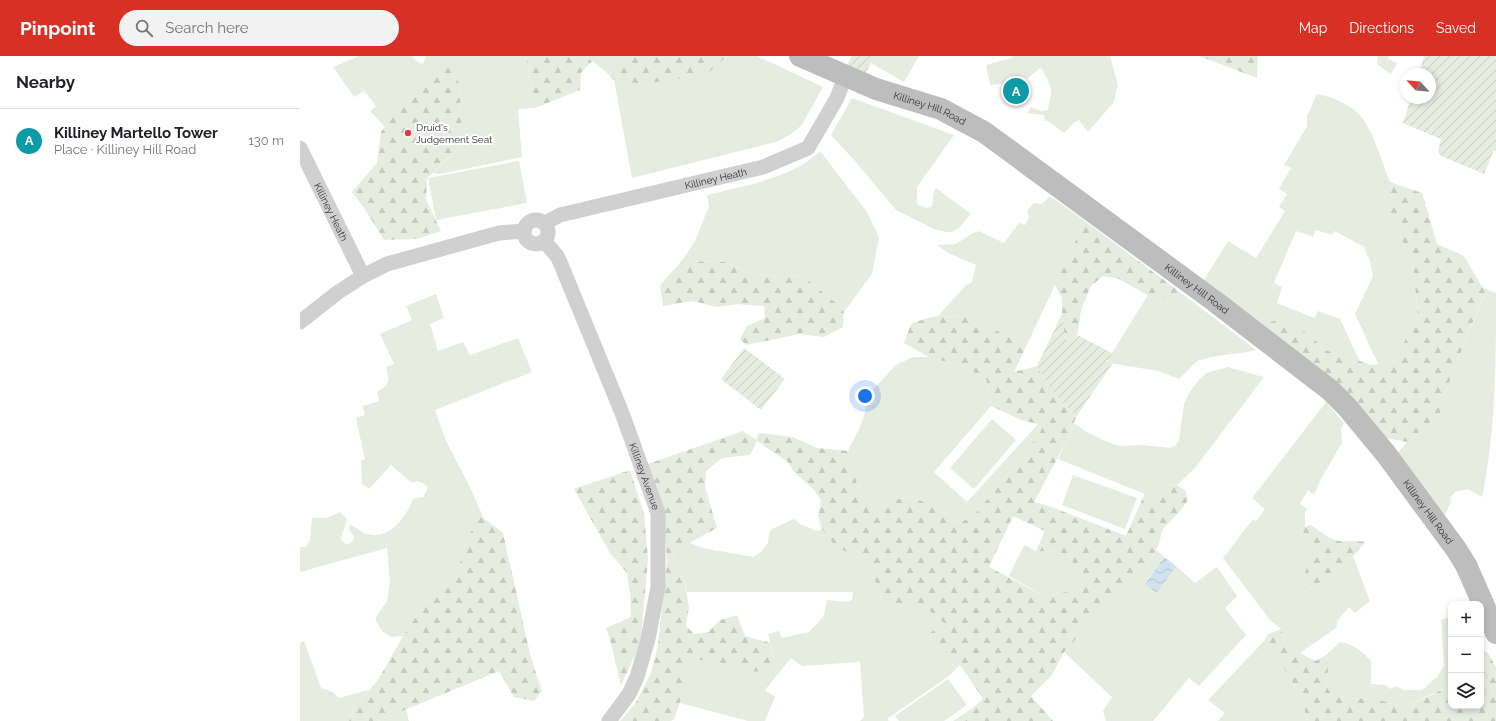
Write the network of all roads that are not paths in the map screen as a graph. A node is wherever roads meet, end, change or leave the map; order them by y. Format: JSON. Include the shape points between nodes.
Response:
{"nodes":[{"id":1,"x":800,"y":56,"type":"edge"},
{"id":2,"x":845,"y":77,"type":"junction"},
{"id":3,"x":300,"y":148,"type":"edge"},
{"id":4,"x":545,"y":223,"type":"junction"},
{"id":5,"x":524,"y":231,"type":"junction"},
{"id":6,"x":544,"y":241,"type":"junction"},
{"id":7,"x":363,"y":276,"type":"junction"},
{"id":8,"x":300,"y":322,"type":"edge"},
{"id":9,"x":1496,"y":634,"type":"edge"},
{"id":10,"x":609,"y":721,"type":"edge"}],
"edges":[{"from":1,"to":2,"type":"main road","name":"Killiney Hill Road"},
{"from":2,"to":4,"type":"street","name":"Killiney Heath","via":[[837,98],[808,148],[763,167],[560,215]]},
{"from":2,"to":9,"type":"main road","name":"Killiney Hill Road","via":[[941,109],[984,132],[1330,390],[1386,454],[1456,549],[1466,565]]},
{"from":3,"to":7,"type":"street","name":"Killiney Heath"},
{"from":4,"to":5,"type":"street","via":[[532,221]]},
{"from":4,"to":6,"type":"street","via":[[548,234]]},
{"from":5,"to":6,"type":"street","via":[[531,243]]},
{"from":5,"to":7,"type":"street","via":[[499,233],[387,264]]},
{"from":6,"to":10,"type":"street","name":"Killiney Avenue","via":[[557,256],[563,269],[622,413],[658,513],[658,587],[648,639],[637,677],[629,694]]},
{"from":7,"to":8,"type":"street"}]}
